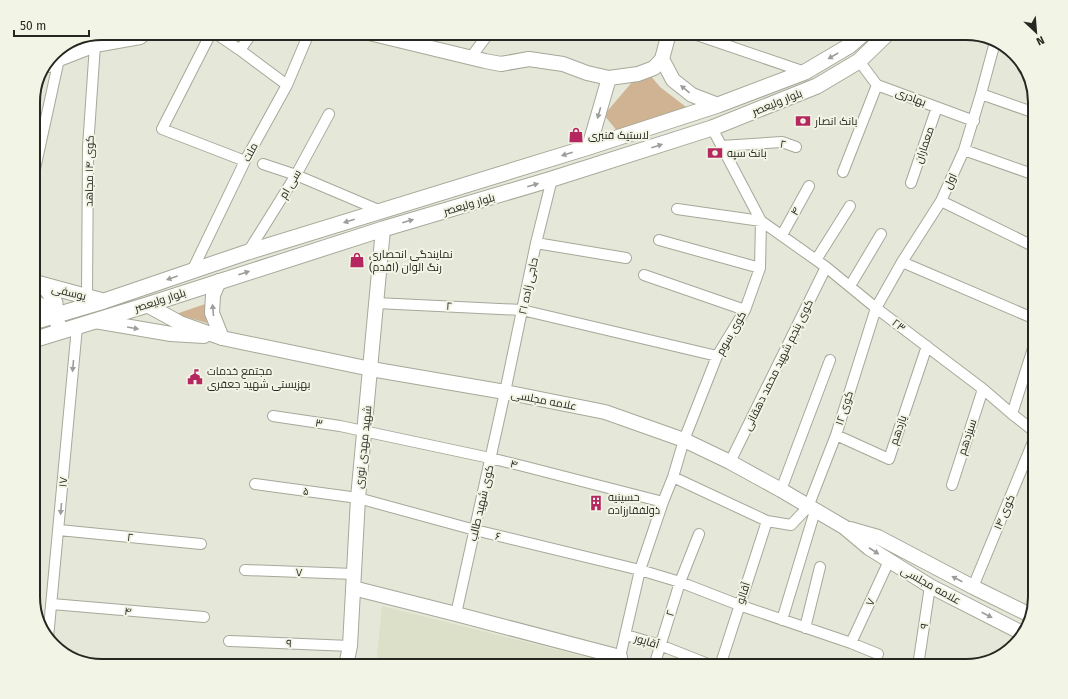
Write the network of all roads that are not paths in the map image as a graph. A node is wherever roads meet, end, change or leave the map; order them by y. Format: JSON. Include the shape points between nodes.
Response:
{"nodes":[{"id":1,"x":123,"y":40,"type":"edge"},
{"id":2,"x":208,"y":40,"type":"edge"},
{"id":3,"x":225,"y":40,"type":"edge"},
{"id":4,"x":247,"y":40,"type":"edge"},
{"id":5,"x":306,"y":40,"type":"edge"},
{"id":6,"x":399,"y":40,"type":"edge"},
{"id":7,"x":484,"y":40,"type":"edge"},
{"id":8,"x":667,"y":40,"type":"edge"},
{"id":9,"x":711,"y":40,"type":"edge"},
{"id":10,"x":856,"y":40,"type":"edge"},
{"id":11,"x":880,"y":40,"type":"edge"},
{"id":12,"x":95,"y":45,"type":"junction"},
{"id":13,"x":994,"y":46,"type":"edge"},
{"id":14,"x":240,"y":50,"type":"junction"},
{"id":15,"x":471,"y":57,"type":"junction"},
{"id":16,"x":662,"y":59,"type":"junction"},
{"id":17,"x":859,"y":60,"type":"junction"},
{"id":18,"x":56,"y":61,"type":"edge"},
{"id":19,"x":53,"y":65,"type":"edge"},
{"id":20,"x":805,"y":72,"type":"junction"},
{"id":21,"x":609,"y":78,"type":"junction"},
{"id":22,"x":287,"y":85,"type":"junction"},
{"id":23,"x":877,"y":85,"type":"junction"},
{"id":24,"x":981,"y":94,"type":"junction"},
{"id":25,"x":718,"y":105,"type":"junction"},
{"id":26,"x":937,"y":107,"type":"junction"},
{"id":27,"x":1028,"y":111,"type":"edge"},
{"id":28,"x":328,"y":114,"type":"dead end"},
{"id":29,"x":974,"y":121,"type":"junction"},
{"id":30,"x":712,"y":128,"type":"junction"},
{"id":31,"x":43,"y":130,"type":"junction"},
{"id":32,"x":40,"y":131,"type":"edge"},
{"id":33,"x":40,"y":144,"type":"edge"},
{"id":34,"x":721,"y":146,"type":"junction"},
{"id":35,"x":589,"y":147,"type":"junction"},
{"id":36,"x":796,"y":147,"type":"dead end"},
{"id":37,"x":964,"y":150,"type":"junction"},
{"id":38,"x":246,"y":161,"type":"junction"},
{"id":39,"x":263,"y":164,"type":"dead end"},
{"id":40,"x":843,"y":172,"type":"dead end"},
{"id":41,"x":1028,"y":173,"type":"edge"},
{"id":42,"x":296,"y":175,"type":"junction"},
{"id":43,"x":552,"y":180,"type":"junction"},
{"id":44,"x":911,"y":183,"type":"dead end"},
{"id":45,"x":809,"y":186,"type":"dead end"},
{"id":46,"x":941,"y":201,"type":"junction"},
{"id":47,"x":850,"y":206,"type":"dead end"},
{"id":48,"x":677,"y":209,"type":"dead end"},
{"id":49,"x":381,"y":211,"type":"junction"},
{"id":50,"x":761,"y":221,"type":"junction"},
{"id":51,"x":383,"y":229,"type":"junction"},
{"id":52,"x":881,"y":234,"type":"dead end"},
{"id":53,"x":782,"y":235,"type":"junction"},
{"id":54,"x":659,"y":240,"type":"dead end"},
{"id":55,"x":536,"y":243,"type":"junction"},
{"id":56,"x":1028,"y":244,"type":"edge"},
{"id":57,"x":248,"y":252,"type":"junction"},
{"id":58,"x":626,"y":258,"type":"dead end"},
{"id":59,"x":816,"y":260,"type":"junction"},
{"id":60,"x":902,"y":262,"type":"junction"},
{"id":61,"x":826,"y":267,"type":"junction"},
{"id":62,"x":760,"y":268,"type":"junction"},
{"id":63,"x":192,"y":272,"type":"junction"},
{"id":64,"x":644,"y":276,"type":"dead end"},
{"id":65,"x":219,"y":281,"type":"junction"},
{"id":66,"x":40,"y":285,"type":"edge"},
{"id":67,"x":40,"y":286,"type":"edge"},
{"id":68,"x":850,"y":286,"type":"junction"},
{"id":69,"x":145,"y":288,"type":"junction"},
{"id":70,"x":87,"y":297,"type":"junction"},
{"id":71,"x":104,"y":301,"type":"junction"},
{"id":72,"x":376,"y":303,"type":"junction"},
{"id":73,"x":40,"y":305,"type":"edge"},
{"id":74,"x":147,"y":305,"type":"junction"},
{"id":75,"x":876,"y":308,"type":"junction"},
{"id":76,"x":522,"y":310,"type":"junction"},
{"id":77,"x":745,"y":310,"type":"junction"},
{"id":78,"x":55,"y":315,"type":"junction"},
{"id":79,"x":1028,"y":316,"type":"edge"},
{"id":80,"x":40,"y":320,"type":"edge"},
{"id":81,"x":95,"y":321,"type":"junction"},
{"id":82,"x":77,"y":327,"type":"junction"},
{"id":83,"x":60,"y":331,"type":"junction"},
{"id":84,"x":171,"y":334,"type":"junction"},
{"id":85,"x":40,"y":338,"type":"edge"},
{"id":86,"x":222,"y":338,"type":"junction"},
{"id":87,"x":926,"y":346,"type":"junction"},
{"id":88,"x":717,"y":356,"type":"junction"},
{"id":89,"x":830,"y":360,"type":"dead end"},
{"id":90,"x":1028,"y":364,"type":"edge"},
{"id":91,"x":371,"y":368,"type":"junction"},
{"id":92,"x":983,"y":389,"type":"junction"},
{"id":93,"x":505,"y":392,"type":"junction"},
{"id":94,"x":1012,"y":414,"type":"junction"},
{"id":95,"x":273,"y":416,"type":"dead end"},
{"id":96,"x":1028,"y":427,"type":"edge"},
{"id":97,"x":364,"y":431,"type":"junction"},
{"id":98,"x":836,"y":435,"type":"junction"},
{"id":99,"x":684,"y":440,"type":"junction"},
{"id":100,"x":1028,"y":454,"type":"edge"},
{"id":101,"x":490,"y":458,"type":"junction"},
{"id":102,"x":730,"y":462,"type":"junction"},
{"id":103,"x":673,"y":477,"type":"junction"},
{"id":104,"x":255,"y":484,"type":"dead end"},
{"id":105,"x":952,"y":485,"type":"dead end"},
{"id":106,"x":781,"y":490,"type":"junction"},
{"id":107,"x":358,"y":498,"type":"junction"},
{"id":108,"x":663,"y":502,"type":"junction"},
{"id":109,"x":812,"y":509,"type":"junction"},
{"id":110,"x":767,"y":521,"type":"junction"},
{"id":111,"x":844,"y":527,"type":"junction"},
{"id":112,"x":59,"y":530,"type":"junction"},
{"id":113,"x":474,"y":530,"type":"junction"},
{"id":114,"x":700,"y":534,"type":"dead end"},
{"id":115,"x":201,"y":544,"type":"dead end"},
{"id":116,"x":889,"y":561,"type":"junction"},
{"id":117,"x":820,"y":567,"type":"dead end"},
{"id":118,"x":245,"y":570,"type":"dead end"},
{"id":119,"x":640,"y":570,"type":"junction"},
{"id":120,"x":353,"y":581,"type":"junction"},
{"id":121,"x":680,"y":582,"type":"junction"},
{"id":122,"x":930,"y":586,"type":"junction"},
{"id":123,"x":972,"y":587,"type":"junction"},
{"id":124,"x":52,"y":604,"type":"junction"},
{"id":125,"x":739,"y":605,"type":"junction"},
{"id":126,"x":1026,"y":613,"type":"edge"},
{"id":127,"x":456,"y":614,"type":"junction"},
{"id":128,"x":204,"y":617,"type":"dead end"},
{"id":129,"x":782,"y":620,"type":"junction"},
{"id":130,"x":806,"y":628,"type":"junction"},
{"id":131,"x":49,"y":629,"type":"edge"},
{"id":132,"x":1018,"y":631,"type":"edge"},
{"id":133,"x":626,"y":635,"type":"junction"},
{"id":134,"x":228,"y":641,"type":"dead end"},
{"id":135,"x":851,"y":643,"type":"junction"},
{"id":136,"x":660,"y":645,"type":"junction"},
{"id":137,"x":350,"y":646,"type":"junction"},
{"id":138,"x":878,"y":654,"type":"dead end"},
{"id":139,"x":347,"y":659,"type":"edge"},
{"id":140,"x":609,"y":659,"type":"edge"},
{"id":141,"x":620,"y":659,"type":"edge"},
{"id":142,"x":656,"y":659,"type":"edge"},
{"id":143,"x":695,"y":659,"type":"edge"},
{"id":144,"x":722,"y":659,"type":"edge"},
{"id":145,"x":919,"y":659,"type":"edge"}],
"edges":[{"from":1,"to":12,"type":"main road"},
{"from":2,"to":38,"type":"street","via":[[162,129]]},
{"from":3,"to":14,"type":"street"},
{"from":4,"to":14,"type":"street"},
{"from":5,"to":22,"type":"street","name":"ملت"},
{"from":6,"to":15,"type":"main road"},
{"from":7,"to":15,"type":"street"},
{"from":8,"to":16,"type":"main road"},
{"from":9,"to":20,"type":"street"},
{"from":10,"to":20,"type":"main road","name":"بلوار ولیعصر","one_way":true},
{"from":11,"to":17,"type":"main road","name":"بلوار ولیعصر"},
{"from":12,"to":18,"type":"main road"},
{"from":12,"to":70,"type":"street","name":"کوی ۱۴ مجاهد","via":[[88,147]]},
{"from":13,"to":24,"type":"street","name":"اول"},
{"from":14,"to":22,"type":"street"},
{"from":15,"to":21,"type":"main road","via":[[501,64],[529,59],[564,64]]},
{"from":16,"to":21,"type":"main road","via":[[654,68],[638,74]]},
{"from":25,"to":16,"type":"main road","one_way":true,"via":[[692,94],[673,80]]},
{"from":17,"to":23,"type":"street"},
{"from":17,"to":30,"type":"main road","name":"بلوار ولیعصر","via":[[817,86]]},
{"from":19,"to":31,"type":"street"},
{"from":20,"to":25,"type":"main road","name":"بلوار ولیعصر"},
{"from":21,"to":35,"type":"main road","one_way":true},
{"from":22,"to":38,"type":"street","name":"ملت"},
{"from":23,"to":26,"type":"street","name":"بهادری"},
{"from":23,"to":40,"type":"street"},
{"from":24,"to":27,"type":"street"},
{"from":24,"to":29,"type":"street","name":"اول"},
{"from":25,"to":35,"type":"main road","name":"بلوار ولیعصر"},
{"from":26,"to":29,"type":"street","name":"بهادری"},
{"from":26,"to":44,"type":"street","name":"معماران"},
{"from":28,"to":42,"type":"street","name":"سی ام"},
{"from":29,"to":37,"type":"street","name":"اول"},
{"from":30,"to":34,"type":"street"},
{"from":43,"to":30,"type":"main road","name":"بلوار ولیعصر","one_way":true},
{"from":31,"to":32,"type":"street"},
{"from":31,"to":33,"type":"street"},
{"from":34,"to":36,"type":"street","name":"۲","via":[[782,142]]},
{"from":34,"to":50,"type":"street"},
{"from":35,"to":49,"type":"main road","name":"بلوار ولیعصر","one_way":true},
{"from":37,"to":41,"type":"street"},
{"from":37,"to":46,"type":"street","name":"اول"},
{"from":38,"to":63,"type":"street","name":"ملت"},
{"from":39,"to":42,"type":"street"},
{"from":42,"to":49,"type":"street"},
{"from":42,"to":57,"type":"street","name":"سی ام"},
{"from":51,"to":43,"type":"main road","name":"بلوار ولیعصر","one_way":true},
{"from":43,"to":55,"type":"street","name":"۲۱ حاجی زاده"},
{"from":45,"to":53,"type":"street","name":"۴"},
{"from":46,"to":56,"type":"street"},
{"from":46,"to":60,"type":"street","name":"اول"},
{"from":47,"to":59,"type":"street"},
{"from":48,"to":50,"type":"street"},
{"from":49,"to":57,"type":"main road","name":"بلوار ولیعصر","one_way":true},
{"from":50,"to":53,"type":"street","name":"۲۳"},
{"from":50,"to":62,"type":"street","name":"کوی سوم"},
{"from":65,"to":51,"type":"main road","name":"بلوار ولیعصر","one_way":true},
{"from":51,"to":72,"type":"main road","name":"شهید مهدی نوری"},
{"from":52,"to":68,"type":"street"},
{"from":53,"to":59,"type":"street","name":"۲۳"},
{"from":54,"to":62,"type":"street"},
{"from":55,"to":58,"type":"street"},
{"from":55,"to":76,"type":"street","name":"۲۱ حاجی زاده"},
{"from":57,"to":63,"type":"main road","name":"بلوار ولیعصر"},
{"from":59,"to":61,"type":"street","name":"۲۳"},
{"from":60,"to":75,"type":"street","name":"اول"},
{"from":60,"to":79,"type":"street"},
{"from":61,"to":68,"type":"street","name":"۲۳"},
{"from":61,"to":102,"type":"street","name":"کوی پنجم شهید محمد دهقانی"},
{"from":62,"to":77,"type":"street","name":"کوی سوم"},
{"from":63,"to":69,"type":"main road","name":"بلوار ولیعصر","one_way":true},
{"from":64,"to":77,"type":"street"},
{"from":65,"to":74,"type":"main road","name":"بلوار ولیعصر"},
{"from":86,"to":65,"type":"main road","one_way":true,"via":[[212,313],[213,295]]},
{"from":66,"to":70,"type":"main road","name":"یوسفی"},
{"from":67,"to":78,"type":"main road","via":[[50,294],[55,303]]},
{"from":68,"to":75,"type":"street","name":"۲۳"},
{"from":69,"to":71,"type":"main road","name":"بلوار ولیعصر"},
{"from":69,"to":74,"type":"main road"},
{"from":70,"to":71,"type":"main road","name":"یوسفی"},
{"from":71,"to":78,"type":"main road","name":"بلوار ولیعصر"},
{"from":72,"to":76,"type":"street","name":"۲"},
{"from":72,"to":91,"type":"main road","name":"شهید مهدی نوری"},
{"from":73,"to":78,"type":"main road","name":"یوسفی"},
{"from":74,"to":81,"type":"main road","name":"بلوار ولیعصر"},
{"from":74,"to":84,"type":"main road","via":[[159,326]]},
{"from":74,"to":86,"type":"main road","via":[[180,323]]},
{"from":75,"to":87,"type":"street","name":"۲۳"},
{"from":75,"to":98,"type":"street","name":"کوی ۱۲"},
{"from":76,"to":88,"type":"street","name":"۲"},
{"from":76,"to":93,"type":"street","name":"۲۱ حاجی زاده"},
{"from":77,"to":88,"type":"street","name":"کوی سوم"},
{"from":78,"to":80,"type":"main road","name":"بلوار ولیعصر"},
{"from":78,"to":83,"type":"main road"},
{"from":81,"to":82,"type":"main road","name":"بلوار ولیعصر"},
{"from":81,"to":84,"type":"main road","one_way":true},
{"from":82,"to":83,"type":"main road","name":"بلوار ولیعصر"},
{"from":82,"to":112,"type":"street","name":"۱۷","one_way":true},
{"from":83,"to":85,"type":"main road","name":"بلوار ولیعصر"},
{"from":84,"to":86,"type":"main road"},
{"from":86,"to":91,"type":"main road","name":"علامه مجلسی"},
{"from":87,"to":92,"type":"street","name":"۲۳"},
{"from":87,"to":98,"type":"street","name":"یازدهم","via":[[889,459]]},
{"from":88,"to":99,"type":"street","name":"کوی سوم"},
{"from":89,"to":106,"type":"street"},
{"from":90,"to":94,"type":"street"},
{"from":91,"to":93,"type":"main road","name":"علامه مجلسی"},
{"from":91,"to":97,"type":"main road","name":"شهید مهدی نوری"},
{"from":92,"to":94,"type":"street","name":"۲۳"},
{"from":92,"to":105,"type":"street","name":"سیزدهم"},
{"from":93,"to":99,"type":"main road","name":"علامه مجلسی","via":[[605,412]]},
{"from":93,"to":101,"type":"street","name":"کوی شهید طالب"},
{"from":94,"to":96,"type":"street","name":"۲۳"},
{"from":95,"to":97,"type":"street","name":"۳"},
{"from":97,"to":101,"type":"street","name":"۴"},
{"from":97,"to":107,"type":"main road","name":"شهید مهدی نوری"},
{"from":98,"to":109,"type":"street","name":"کوی ۱۲"},
{"from":99,"to":102,"type":"main road","name":"علامه مجلسی"},
{"from":99,"to":103,"type":"street","name":"کوی سوم"},
{"from":100,"to":123,"type":"street","name":"کوی ۱۴"},
{"from":101,"to":108,"type":"street","name":"۴"},
{"from":101,"to":113,"type":"street","name":"کوی شهید طالب"},
{"from":102,"to":106,"type":"main road","name":"علامه مجلسی"},
{"from":103,"to":108,"type":"street","name":"کوی سوم"},
{"from":103,"to":110,"type":"street"},
{"from":104,"to":107,"type":"street","name":"۵"},
{"from":106,"to":109,"type":"main road","name":"علامه مجلسی"},
{"from":107,"to":113,"type":"street","name":"۶"},
{"from":107,"to":120,"type":"main road","name":"شهید مهدی نوری"},
{"from":108,"to":119,"type":"street","name":"کوی سوم"},
{"from":109,"to":110,"type":"street","via":[[791,525]]},
{"from":109,"to":111,"type":"main road","name":"علامه مجلسی"},
{"from":109,"to":129,"type":"street","name":"کوی ۱۲"},
{"from":110,"to":125,"type":"street","name":"آقالو"},
{"from":111,"to":116,"type":"main road","name":"علامه مجلسی","one_way":true},
{"from":123,"to":111,"type":"main road","name":"علامه مجلسی","one_way":true,"via":[[878,537]]},
{"from":112,"to":115,"type":"street","name":"۲"},
{"from":112,"to":124,"type":"street","name":"۱۷"},
{"from":113,"to":119,"type":"street","name":"۶"},
{"from":113,"to":127,"type":"street","name":"کوی شهید طالب"},
{"from":114,"to":121,"type":"street","name":"۲"},
{"from":116,"to":122,"type":"main road","name":"علامه مجلسی"},
{"from":116,"to":135,"type":"street","name":"۷"},
{"from":117,"to":130,"type":"street"},
{"from":118,"to":120,"type":"street","name":"۷"},
{"from":119,"to":121,"type":"street","name":"۶"},
{"from":119,"to":133,"type":"street","name":"کوی سوم"},
{"from":120,"to":127,"type":"main road"},
{"from":120,"to":137,"type":"main road","name":"شهید مهدی نوری"},
{"from":121,"to":125,"type":"street","name":"۶"},
{"from":121,"to":136,"type":"street","name":"۲"},
{"from":122,"to":132,"type":"main road","name":"علامه مجلسی","one_way":true},
{"from":122,"to":145,"type":"street","name":"۹"},
{"from":123,"to":126,"type":"main road","name":"علامه مجلسی"},
{"from":124,"to":128,"type":"street","name":"۴"},
{"from":124,"to":131,"type":"street","name":"۱۷"},
{"from":125,"to":129,"type":"street","name":"۶"},
{"from":125,"to":144,"type":"street","name":"آقالو"},
{"from":127,"to":140,"type":"main road"},
{"from":129,"to":130,"type":"street","name":"۶"},
{"from":130,"to":135,"type":"street","name":"۶"},
{"from":133,"to":136,"type":"street","name":"آقاپور"},
{"from":133,"to":141,"type":"street","name":"کوی سوم"},
{"from":134,"to":137,"type":"street","name":"۹"},
{"from":135,"to":138,"type":"street","name":"۶"},
{"from":136,"to":142,"type":"street","name":"۲"},
{"from":136,"to":143,"type":"street","name":"آقاپور"},
{"from":137,"to":139,"type":"main road","name":"شهید مهدی نوری"}]}
